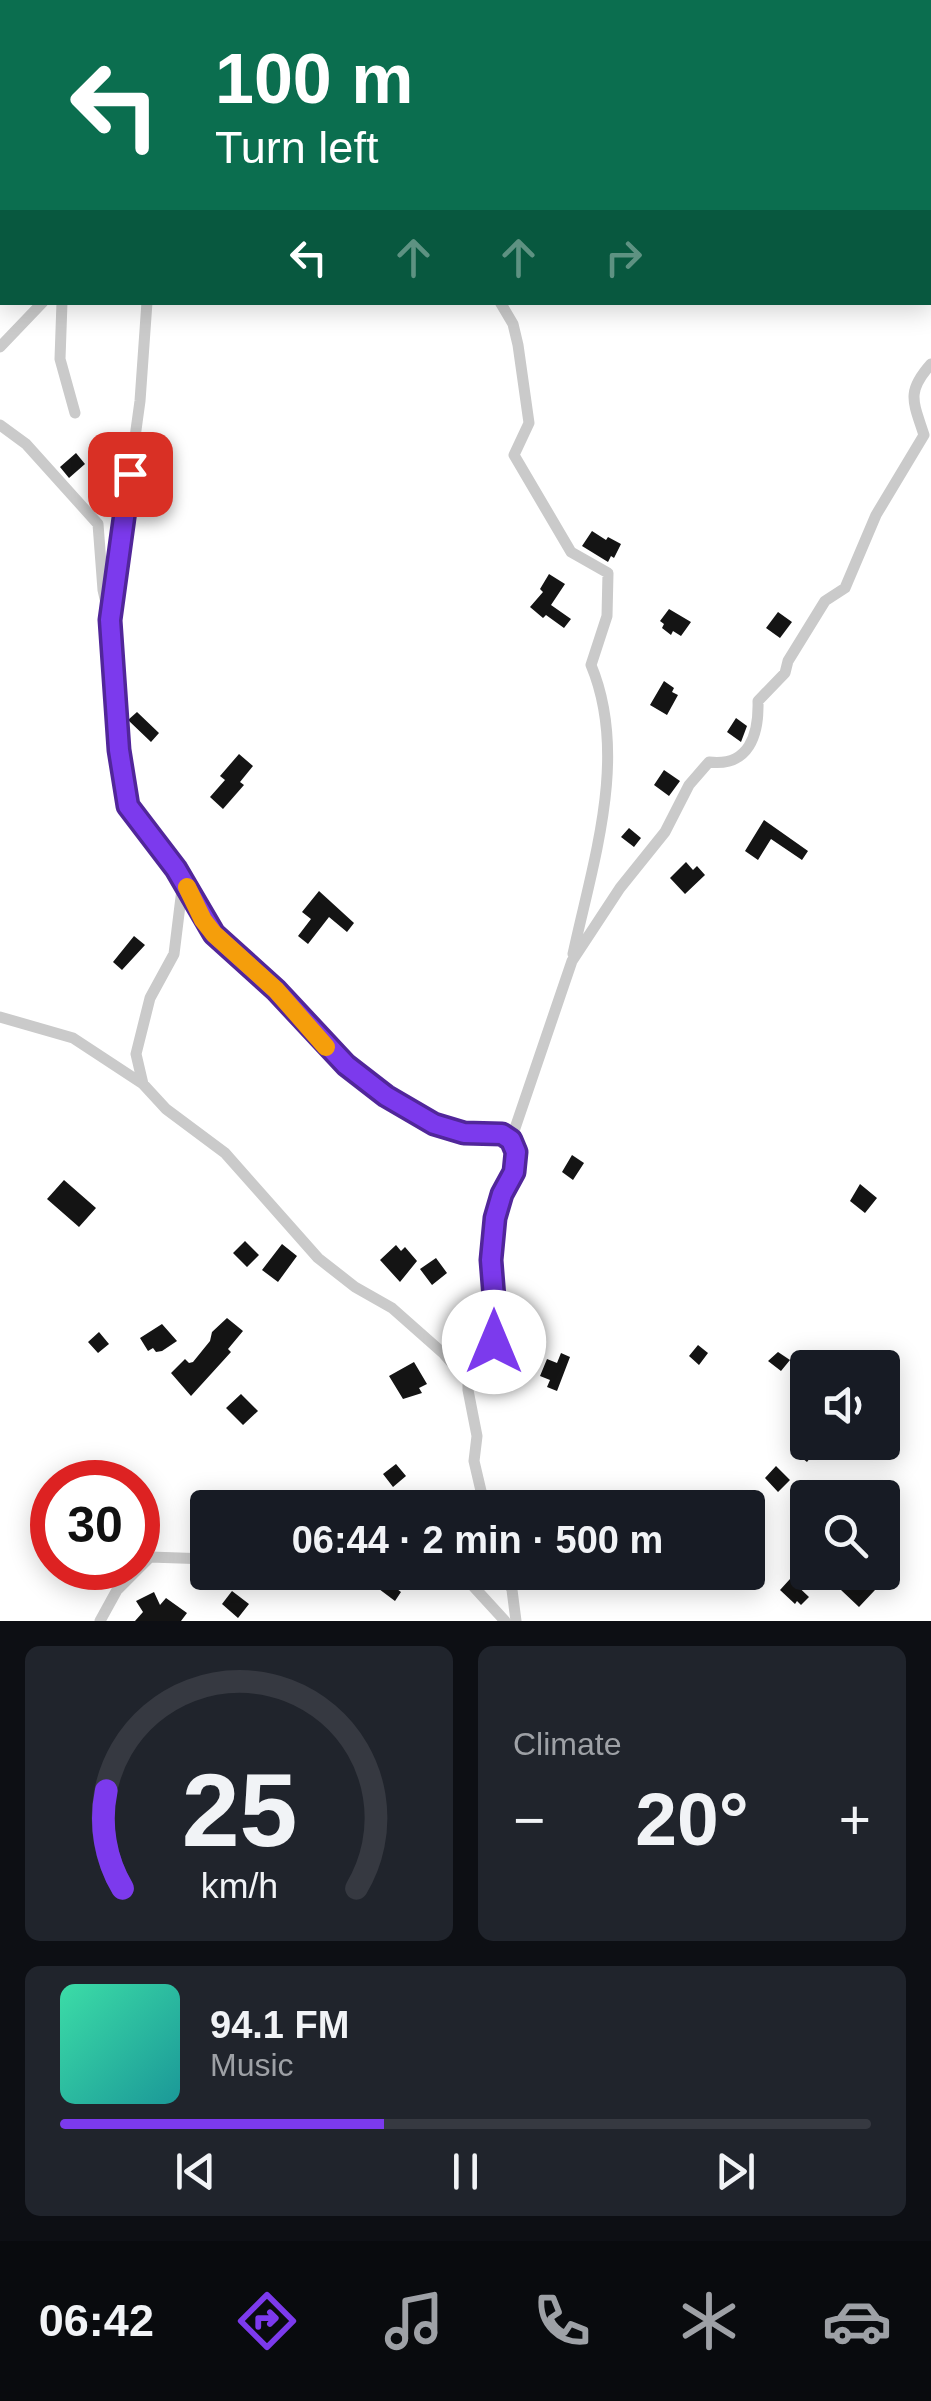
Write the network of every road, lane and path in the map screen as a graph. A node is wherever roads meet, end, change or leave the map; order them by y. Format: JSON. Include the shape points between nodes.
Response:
{"nodes":[{"id":1,"x":40,"y":305,"type":"edge"},
{"id":2,"x":62,"y":305,"type":"edge"},
{"id":3,"x":147,"y":305,"type":"edge"},
{"id":4,"x":502,"y":305,"type":"edge"},
{"id":5,"x":0,"y":347,"type":"edge"},
{"id":6,"x":931,"y":364,"type":"edge"},
{"id":7,"x":75,"y":413,"type":"dead end"},
{"id":8,"x":0,"y":424,"type":"edge"},
{"id":9,"x":110,"y":620,"type":"junction"},
{"id":10,"x":184,"y":881,"type":"junction"},
{"id":11,"x":572,"y":961,"type":"junction"},
{"id":12,"x":0,"y":1017,"type":"edge"},
{"id":13,"x":143,"y":1084,"type":"junction"},
{"id":14,"x":511,"y":1140,"type":"junction"},
{"id":15,"x":468,"y":1381,"type":"junction"},
{"id":16,"x":481,"y":1490,"type":"edge"},
{"id":17,"x":190,"y":1558,"type":"edge"},
{"id":18,"x":477,"y":1590,"type":"edge"},
{"id":19,"x":512,"y":1590,"type":"edge"},
{"id":20,"x":100,"y":1621,"type":"edge"},
{"id":21,"x":504,"y":1621,"type":"edge"},
{"id":22,"x":516,"y":1621,"type":"edge"}],
"edges":[{"from":1,"to":5,"type":"street"},
{"from":2,"to":7,"type":"street","via":[[60,359]]},
{"from":3,"to":9,"type":"street"},
{"from":4,"to":11,"type":"street","via":[[516,334],[529,423],[514,455],[571,552],[608,573],[607,616],[591,664],[609,752]]},
{"from":6,"to":11,"type":"street","via":[[911,397],[924,435],[876,515],[844,588],[825,601],[785,673],[758,701],[758,724],[744,754],[727,764],[709,762],[689,785],[665,832]]},
{"from":8,"to":9,"type":"street","via":[[98,524]]},
{"from":9,"to":10,"type":"street","via":[[124,794]]},
{"from":10,"to":13,"type":"street","via":[[174,954],[150,998],[136,1054]]},
{"from":10,"to":14,"type":"street","via":[[214,934],[346,1065],[434,1124]]},
{"from":11,"to":14,"type":"street"},
{"from":12,"to":13,"type":"street","via":[[73,1038]]},
{"from":13,"to":15,"type":"street","via":[[224,1153],[318,1258],[392,1308]]},
{"from":14,"to":15,"type":"street","via":[[514,1172],[495,1218],[491,1260],[494,1342]]},
{"from":15,"to":16,"type":"street"},
{"from":17,"to":20,"type":"street","via":[[150,1557],[116,1590]]},
{"from":18,"to":21,"type":"street"},
{"from":19,"to":22,"type":"street"}]}
